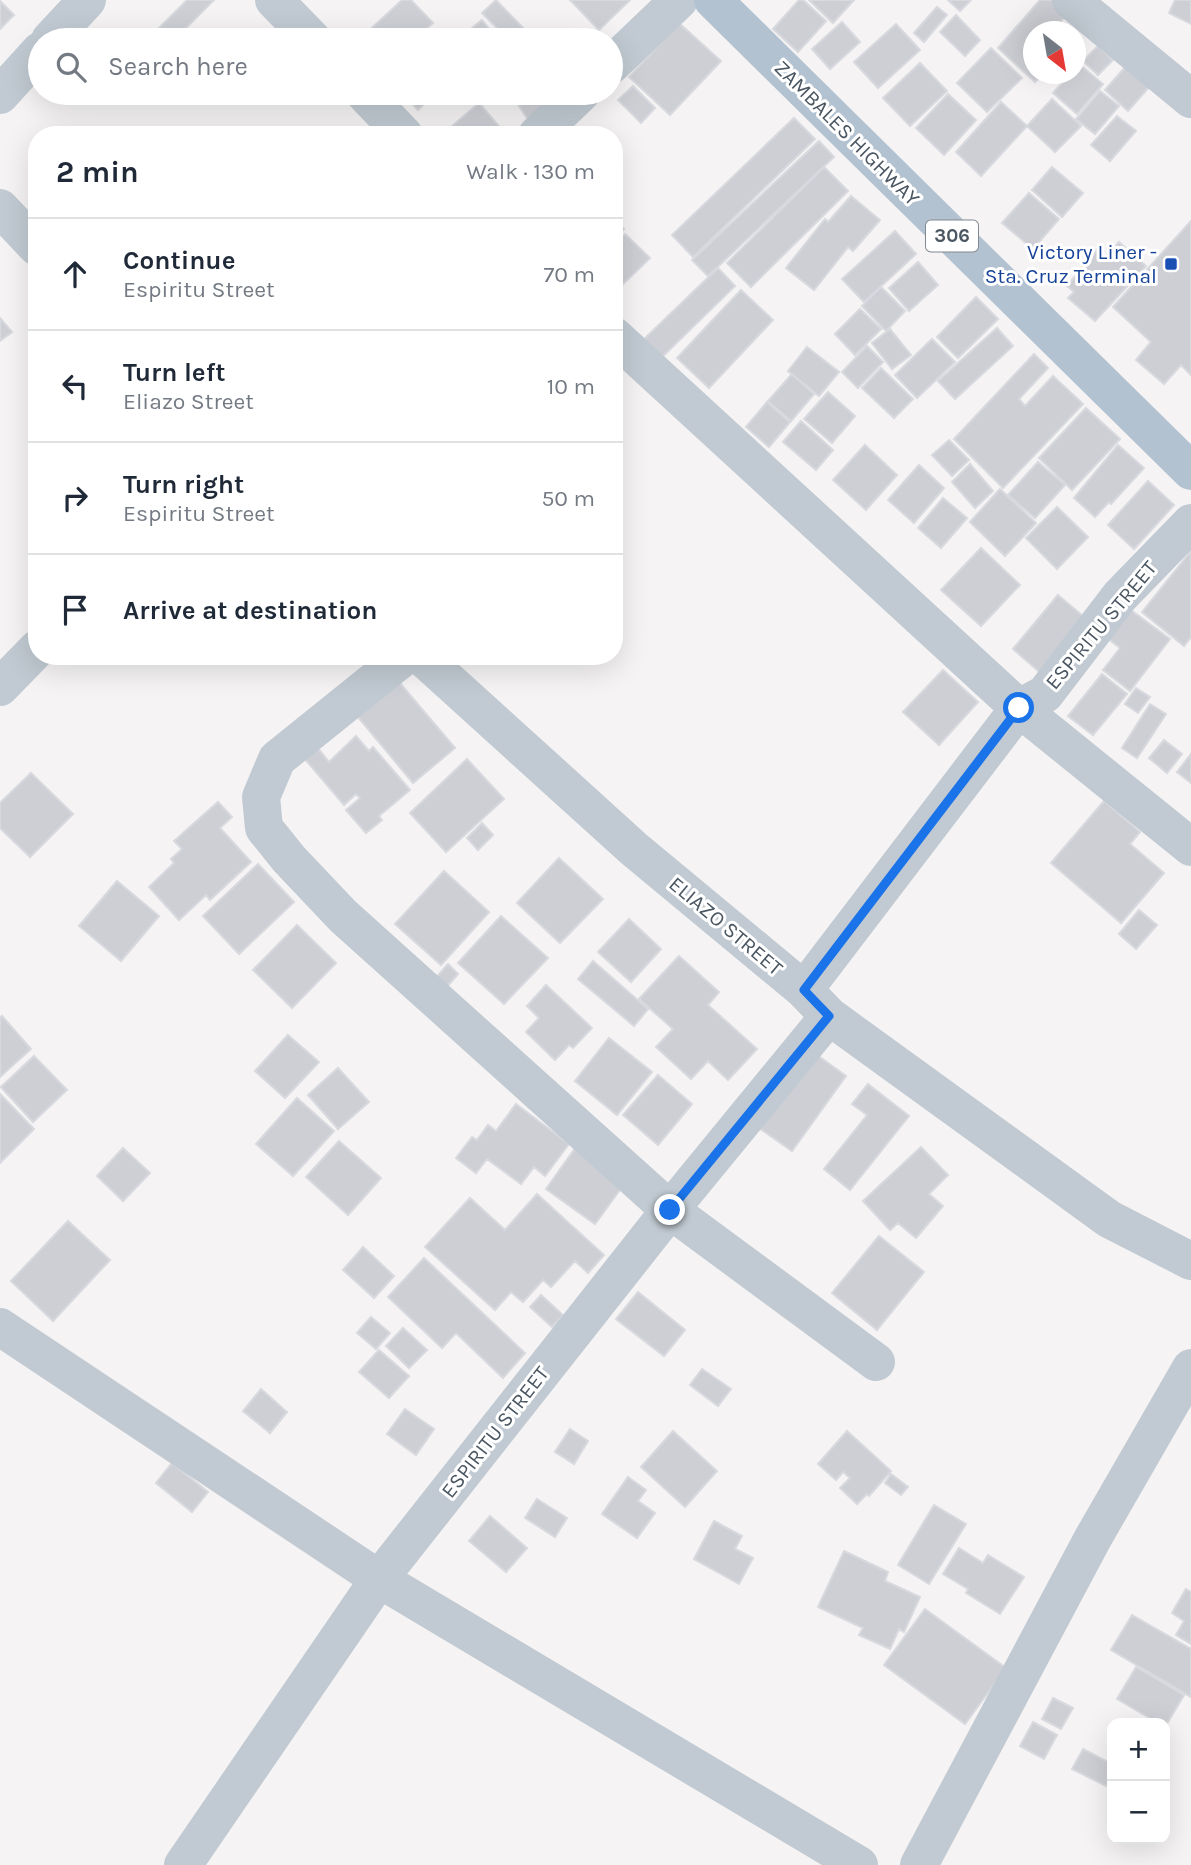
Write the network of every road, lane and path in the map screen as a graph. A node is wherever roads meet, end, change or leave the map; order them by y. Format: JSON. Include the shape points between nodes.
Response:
{"nodes":[{"id":1,"x":87,"y":0,"type":"edge"},
{"id":2,"x":274,"y":0,"type":"edge"},
{"id":3,"x":679,"y":0,"type":"edge"},
{"id":4,"x":713,"y":0,"type":"edge"},
{"id":5,"x":1071,"y":0,"type":"edge"},
{"id":6,"x":61,"y":28,"type":"edge"},
{"id":7,"x":301,"y":28,"type":"edge"},
{"id":8,"x":623,"y":54,"type":"edge"},
{"id":9,"x":28,"y":64,"type":"edge"},
{"id":10,"x":0,"y":95,"type":"edge"},
{"id":11,"x":1191,"y":99,"type":"edge"},
{"id":12,"x":375,"y":105,"type":"edge"},
{"id":13,"x":568,"y":105,"type":"edge"},
{"id":14,"x":395,"y":126,"type":"edge"},
{"id":15,"x":546,"y":126,"type":"edge"},
{"id":16,"x":0,"y":208,"type":"edge"},
{"id":17,"x":28,"y":238,"type":"edge"},
{"id":18,"x":623,"y":343,"type":"edge"},
{"id":19,"x":1191,"y":471,"type":"edge"},
{"id":20,"x":1191,"y":523,"type":"edge"},
{"id":21,"x":28,"y":658,"type":"edge"},
{"id":22,"x":394,"y":665,"type":"edge"},
{"id":23,"x":431,"y":665,"type":"edge"},
{"id":24,"x":0,"y":687,"type":"edge"},
{"id":25,"x":1019,"y":708,"type":"junction"},
{"id":26,"x":1191,"y":847,"type":"edge"},
{"id":27,"x":816,"y":1003,"type":"junction"},
{"id":28,"x":670,"y":1210,"type":"junction"},
{"id":29,"x":1191,"y":1261,"type":"edge"},
{"id":30,"x":0,"y":1326,"type":"edge"},
{"id":31,"x":876,"y":1362,"type":"dead end"},
{"id":32,"x":1191,"y":1368,"type":"edge"},
{"id":33,"x":379,"y":1579,"type":"junction"},
{"id":34,"x":183,"y":1865,"type":"edge"},
{"id":35,"x":859,"y":1865,"type":"edge"},
{"id":36,"x":919,"y":1865,"type":"edge"}],
"edges":[{"from":1,"to":6,"type":"street"},
{"from":2,"to":7,"type":"street"},
{"from":3,"to":8,"type":"street"},
{"from":4,"to":19,"type":"main road","name":"ZAMBALES HIGHWAY","number":"306"},
{"from":5,"to":11,"type":"street"},
{"from":9,"to":10,"type":"street"},
{"from":12,"to":14,"type":"street"},
{"from":13,"to":15,"type":"street"},
{"from":16,"to":17,"type":"street"},
{"from":18,"to":25,"type":"street"},
{"from":20,"to":25,"type":"street","name":"ESPIRITU STREET","via":[[1120,596],[1045,694]]},
{"from":21,"to":24,"type":"street"},
{"from":22,"to":28,"type":"street","via":[[277,759],[261,797],[264,828],[344,916]]},
{"from":23,"to":27,"type":"street","name":"ELIAZO STREET","via":[[634,849]]},
{"from":25,"to":26,"type":"street"},
{"from":25,"to":27,"type":"street","name":"ESPIRITU STREET"},
{"from":27,"to":28,"type":"street","name":"ESPIRITU STREET"},
{"from":27,"to":29,"type":"street","name":"ELIAZO STREET","via":[[1109,1219]]},
{"from":28,"to":31,"type":"street"},
{"from":28,"to":33,"type":"street","name":"ESPIRITU STREET"},
{"from":30,"to":33,"type":"street"},
{"from":32,"to":36,"type":"street","via":[[1093,1538]]},
{"from":33,"to":34,"type":"street","name":"ESPIRITU STREET"},
{"from":33,"to":35,"type":"street"}]}
